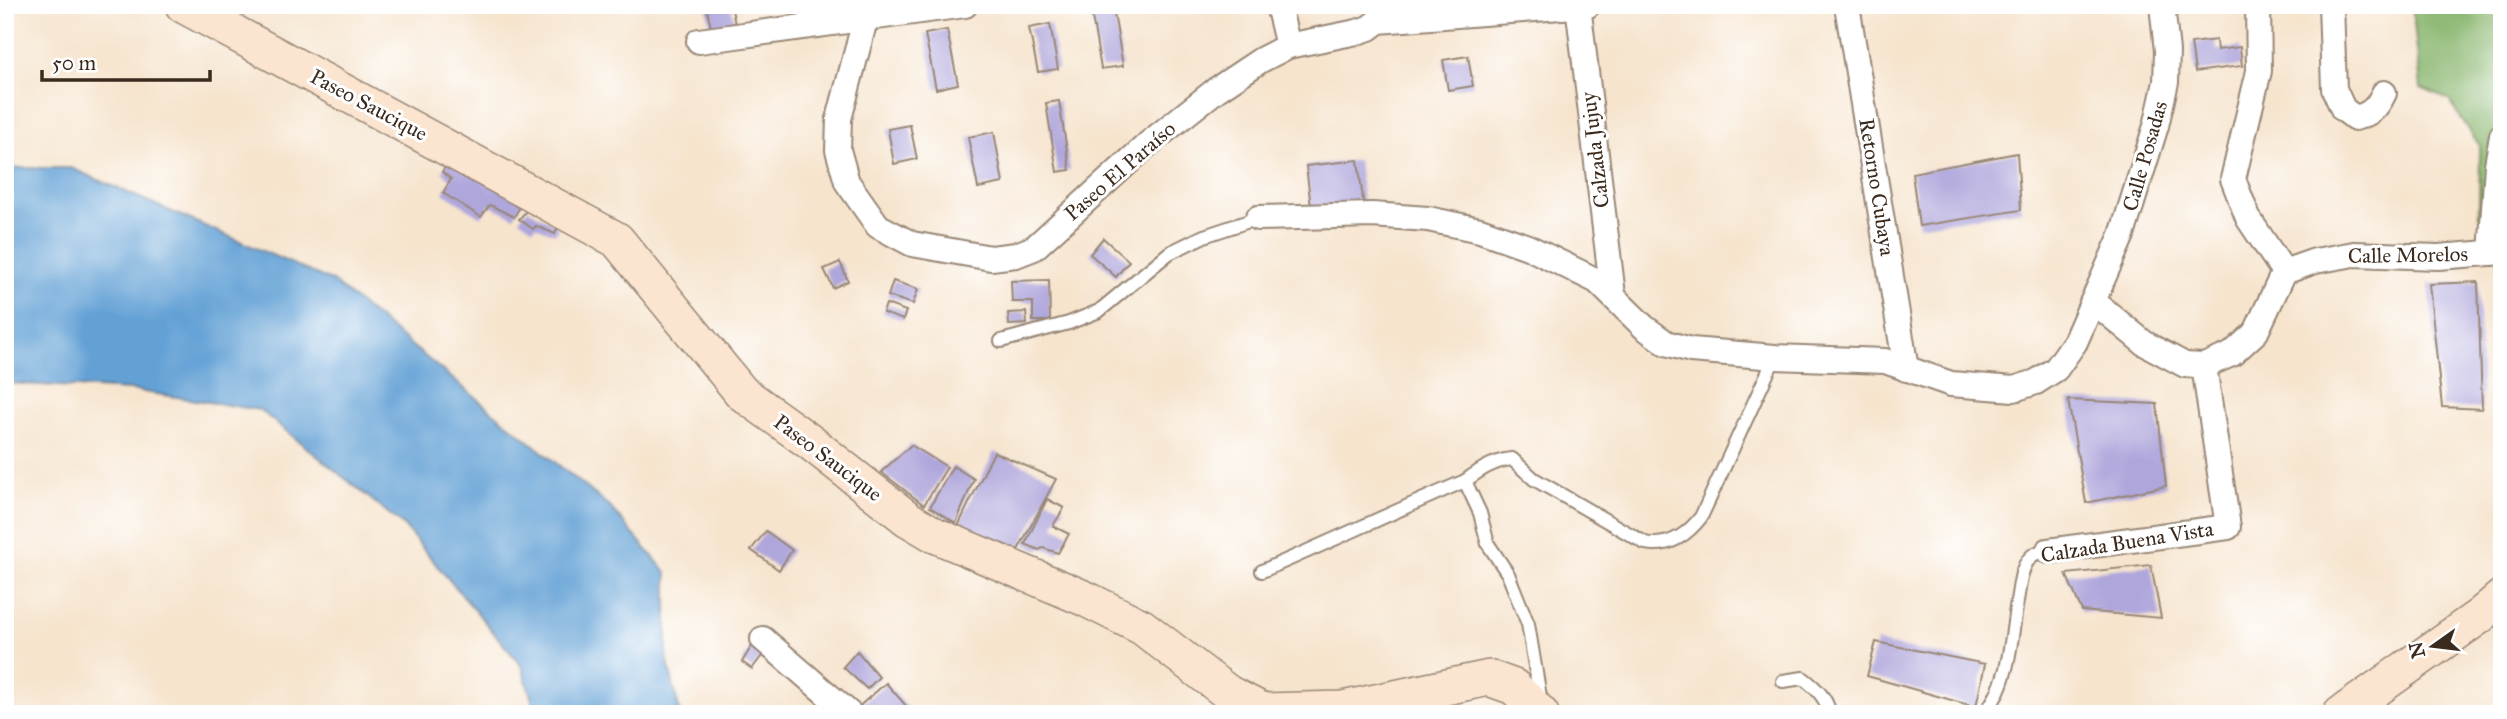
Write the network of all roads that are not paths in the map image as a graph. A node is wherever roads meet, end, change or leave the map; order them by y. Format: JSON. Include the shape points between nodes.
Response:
{"nodes":[{"id":1,"x":183,"y":5,"type":"edge"},
{"id":2,"x":965,"y":5,"type":"edge"},
{"id":3,"x":1278,"y":5,"type":"edge"},
{"id":4,"x":1588,"y":5,"type":"edge"},
{"id":5,"x":1847,"y":5,"type":"edge"},
{"id":6,"x":2162,"y":5,"type":"edge"},
{"id":7,"x":2258,"y":5,"type":"edge"},
{"id":8,"x":2331,"y":5,"type":"edge"},
{"id":9,"x":1578,"y":6,"type":"edge"},
{"id":10,"x":867,"y":13,"type":"edge"},
{"id":11,"x":1381,"y":13,"type":"edge"},
{"id":12,"x":699,"y":41,"type":"dead end"},
{"id":13,"x":1288,"y":46,"type":"junction"},
{"id":14,"x":2384,"y":93,"type":"dead end"},
{"id":15,"x":2502,"y":136,"type":"edge"},
{"id":16,"x":1258,"y":218,"type":"joint"},
{"id":17,"x":2498,"y":219,"type":"edge"},
{"id":18,"x":2497,"y":252,"type":"edge"},
{"id":19,"x":2284,"y":272,"type":"junction"},
{"id":20,"x":1613,"y":295,"type":"junction"},
{"id":21,"x":2093,"y":301,"type":"junction"},
{"id":22,"x":1001,"y":341,"type":"dead end"},
{"id":23,"x":1775,"y":357,"type":"junction"},
{"id":24,"x":2204,"y":366,"type":"junction"},
{"id":25,"x":1906,"y":369,"type":"junction"},
{"id":26,"x":1465,"y":481,"type":"junction"},
{"id":27,"x":2048,"y":551,"type":"joint"},
{"id":28,"x":1262,"y":571,"type":"dead end"},
{"id":29,"x":2502,"y":597,"type":"edge"},
{"id":30,"x":763,"y":639,"type":"dead end"},
{"id":31,"x":1783,"y":681,"type":"dead end"},
{"id":32,"x":850,"y":714,"type":"edge"},
{"id":33,"x":1542,"y":714,"type":"edge"},
{"id":34,"x":1829,"y":714,"type":"edge"},
{"id":35,"x":1984,"y":714,"type":"edge"},
{"id":36,"x":2341,"y":714,"type":"edge"}],
"edges":[{"from":1,"to":33,"type":"street","name":"Paseo Saucique","via":[[617,240],[742,393],[908,520],[1142,627],[1228,693],[1263,711],[1342,709],[1489,678],[1514,688]]},
{"from":2,"to":10,"type":"street"},
{"from":3,"to":13,"type":"street"},
{"from":4,"to":9,"type":"street","name":"Paseo El Paraíso"},
{"from":5,"to":25,"type":"street","name":"Retorno Cubaya"},
{"from":6,"to":21,"type":"street","name":"Calle Posadas","via":[[2166,82],[2122,235]]},
{"from":7,"to":19,"type":"street","via":[[2259,71],[2233,179],[2248,218]]},
{"from":8,"to":14,"type":"street","via":[[2334,89],[2343,109],[2355,118],[2369,115]]},
{"from":9,"to":11,"type":"street","name":"Paseo El Paraíso"},
{"from":9,"to":20,"type":"street","name":"Calzada Jujuy"},
{"from":10,"to":12,"type":"street"},
{"from":10,"to":13,"type":"street","name":"Paseo El Paraíso","via":[[839,119],[838,150],[847,182],[877,226],[912,244],[991,258],[1016,256],[1034,248],[1148,144],[1216,90]]},
{"from":11,"to":13,"type":"street","name":"Paseo El Paraíso","via":[[1369,28]]},
{"from":15,"to":17,"type":"street","via":[[2497,165]]},
{"from":16,"to":20,"type":"street","name":"Calle Posadas","via":[[1372,215],[1428,219],[1480,230],[1528,247],[1597,281]]},
{"from":16,"to":22,"type":"lane","via":[[1169,253],[1099,312]]},
{"from":17,"to":18,"type":"street"},
{"from":18,"to":19,"type":"street","name":"Calle Morelos","via":[[2438,257],[2354,254]]},
{"from":19,"to":24,"type":"street","via":[[2256,332],[2232,354]]},
{"from":20,"to":23,"type":"street","name":"Calle Posadas","via":[[1667,343]]},
{"from":21,"to":24,"type":"street","via":[[2144,343],[2185,365]]},
{"from":21,"to":25,"type":"street","name":"Calle Posadas","via":[[2075,342],[2056,369],[2036,382],[2014,389],[1951,384]]},
{"from":23,"to":25,"type":"street","name":"Calle Posadas","via":[[1885,361]]},
{"from":23,"to":26,"type":"lane","via":[[1702,517],[1691,530],[1669,542],[1645,543],[1534,479],[1513,459],[1498,461]]},
{"from":24,"to":27,"type":"street","name":"Calzada Buena Vista","via":[[2228,527]]},
{"from":26,"to":28,"type":"lane"},
{"from":26,"to":33,"type":"lane","via":[[1488,544],[1508,574],[1528,624]]},
{"from":27,"to":35,"type":"lane","name":"Calzada Buena Vista","via":[[2027,561],[2003,681]]},
{"from":29,"to":36,"type":"street"},
{"from":30,"to":32,"type":"street"},
{"from":31,"to":34,"type":"lane","via":[[1803,678],[1816,687],[1828,703]]}]}
